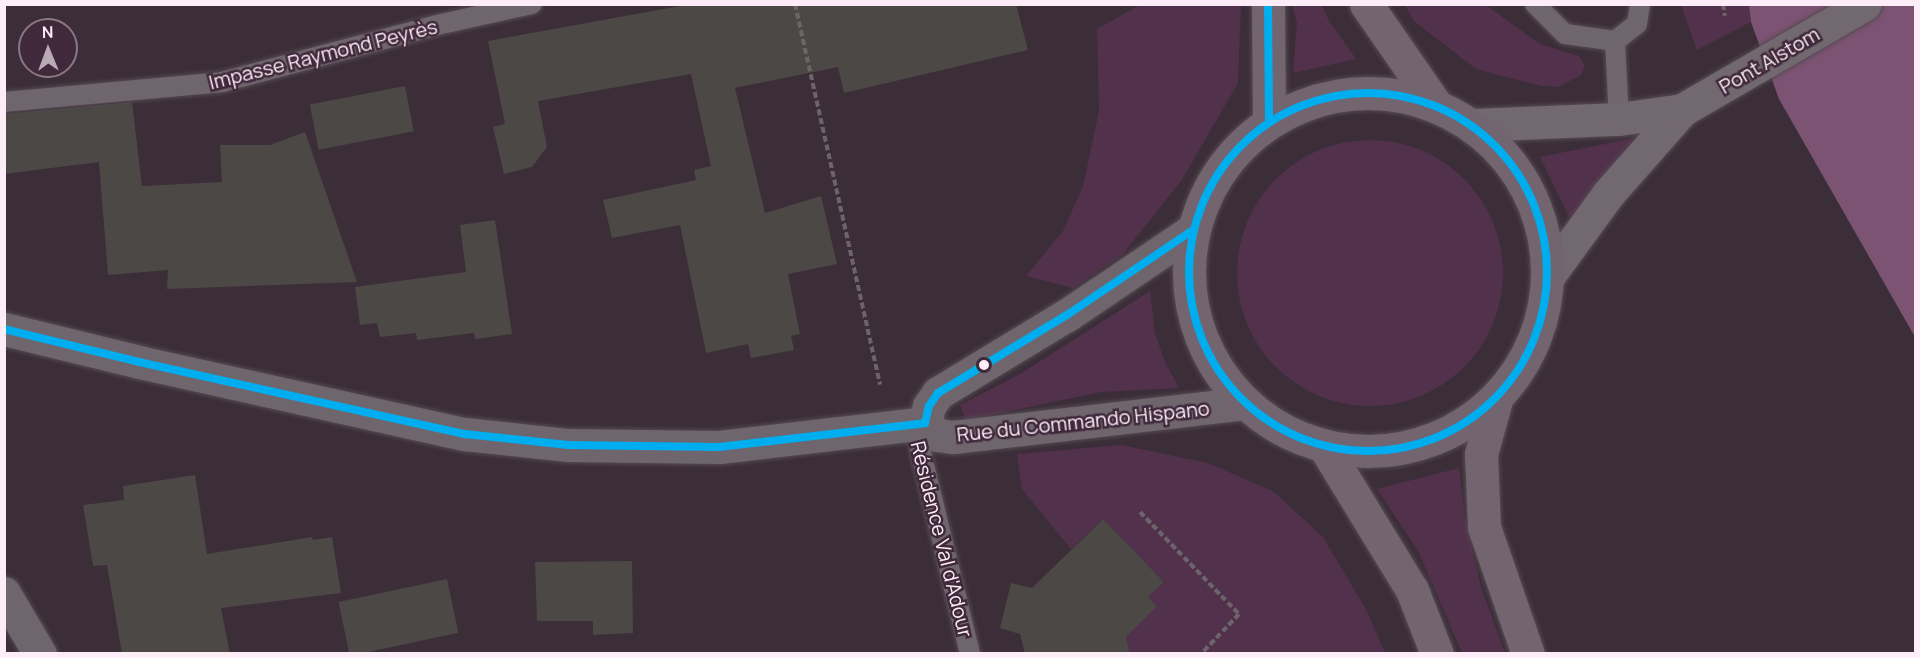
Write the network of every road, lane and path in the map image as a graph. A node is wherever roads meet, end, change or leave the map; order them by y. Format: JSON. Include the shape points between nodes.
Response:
{"nodes":[{"id":1,"x":532,"y":4,"type":"edge"},
{"id":2,"x":795,"y":4,"type":"edge"},
{"id":3,"x":1268,"y":4,"type":"edge"},
{"id":4,"x":1366,"y":4,"type":"edge"},
{"id":5,"x":1535,"y":4,"type":"edge"},
{"id":6,"x":1640,"y":4,"type":"edge"},
{"id":7,"x":1723,"y":4,"type":"edge"},
{"id":8,"x":1865,"y":4,"type":"edge"},
{"id":9,"x":1725,"y":16,"type":"dead end"},
{"id":10,"x":1615,"y":41,"type":"junction"},
{"id":11,"x":4,"y":102,"type":"edge"},
{"id":12,"x":1693,"y":103,"type":"junction"},
{"id":13,"x":1436,"y":105,"type":"junction"},
{"id":14,"x":1619,"y":119,"type":"junction"},
{"id":15,"x":1269,"y":121,"type":"junction"},
{"id":16,"x":1473,"y":125,"type":"junction"},
{"id":17,"x":1193,"y":230,"type":"junction"},
{"id":18,"x":1549,"y":275,"type":"junction"},
{"id":19,"x":4,"y":329,"type":"edge"},
{"id":20,"x":1496,"y":400,"type":"junction"},
{"id":21,"x":1245,"y":403,"type":"junction"},
{"id":22,"x":909,"y":424,"type":"junction"},
{"id":23,"x":1324,"y":446,"type":"junction"},
{"id":24,"x":1140,"y":512,"type":"dead end"},
{"id":25,"x":4,"y":593,"type":"edge"},
{"id":26,"x":40,"y":654,"type":"edge"},
{"id":27,"x":970,"y":654,"type":"edge"},
{"id":28,"x":1201,"y":654,"type":"edge"},
{"id":29,"x":1437,"y":654,"type":"edge"},
{"id":30,"x":1528,"y":654,"type":"edge"}],
"edges":[{"from":1,"to":11,"type":"lane","name":"Impasse Raymond Peyrès","via":[[222,82]]},
{"from":2,"to":22,"type":"path"},
{"from":3,"to":15,"type":"main road"},
{"from":4,"to":13,"type":"main road"},
{"from":5,"to":10,"type":"lane","via":[[1565,34]]},
{"from":6,"to":10,"type":"lane","via":[[1637,24]]},
{"from":7,"to":9,"type":"path"},
{"from":8,"to":12,"type":"main road","name":"Pont Alstom"},
{"from":10,"to":14,"type":"lane"},
{"from":12,"to":14,"type":"main road"},
{"from":12,"to":18,"type":"main road","via":[[1608,194]]},
{"from":13,"to":15,"type":"main road","via":[[1380,92],[1322,98]]},
{"from":13,"to":16,"type":"main road"},
{"from":14,"to":16,"type":"main road"},
{"from":15,"to":17,"type":"main road","via":[[1235,150],[1209,187]]},
{"from":16,"to":18,"type":"main road","via":[[1515,166],[1541,218]]},
{"from":17,"to":21,"type":"main road","via":[[1188,277],[1195,324],[1215,367]]},
{"from":17,"to":22,"type":"street","via":[[1066,315],[938,393]]},
{"from":18,"to":20,"type":"main road","via":[[1542,321],[1524,364]]},
{"from":19,"to":22,"type":"street","via":[[477,435],[568,445],[718,447]]},
{"from":20,"to":23,"type":"main road","via":[[1445,435],[1385,451]]},
{"from":20,"to":30,"type":"main road","via":[[1481,454],[1484,527]]},
{"from":21,"to":22,"type":"street","name":"Rue du Commando Hispano","via":[[953,437]]},
{"from":21,"to":23,"type":"main road","via":[[1282,429]]},
{"from":22,"to":27,"type":"lane","name":"Résidence Val d'Adour"},
{"from":23,"to":29,"type":"main road","via":[[1412,590]]},
{"from":24,"to":28,"type":"path","via":[[1239,614]]},
{"from":25,"to":26,"type":"street"}]}
